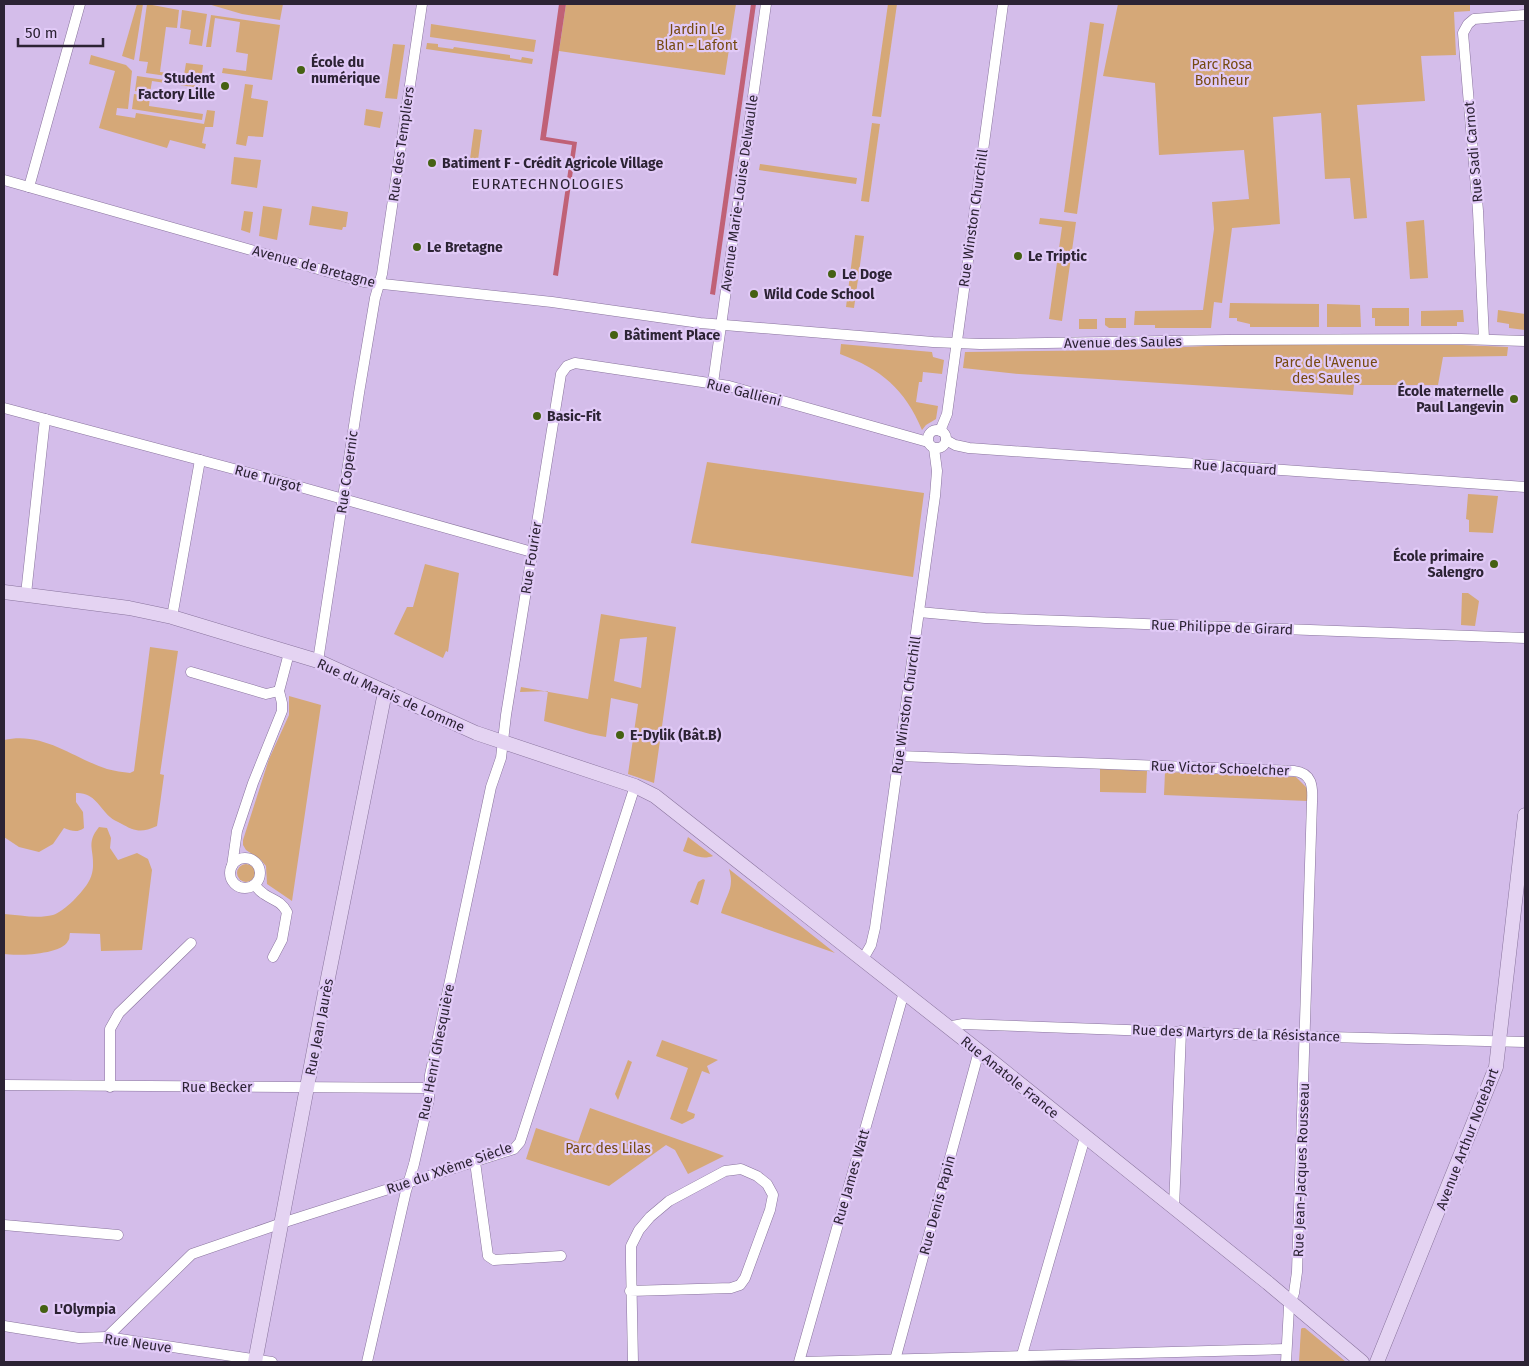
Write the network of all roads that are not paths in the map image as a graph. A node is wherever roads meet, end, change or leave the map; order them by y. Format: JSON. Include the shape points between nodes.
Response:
{"nodes":[{"id":1,"x":80,"y":4,"type":"edge"},
{"id":2,"x":422,"y":4,"type":"edge"},
{"id":3,"x":766,"y":4,"type":"edge"},
{"id":4,"x":1003,"y":4,"type":"edge"},
{"id":5,"x":1525,"y":15,"type":"edge"},
{"id":6,"x":4,"y":180,"type":"edge"},
{"id":7,"x":29,"y":187,"type":"junction"},
{"id":8,"x":380,"y":284,"type":"junction"},
{"id":9,"x":720,"y":325,"type":"junction"},
{"id":10,"x":1484,"y":339,"type":"junction"},
{"id":11,"x":1525,"y":341,"type":"edge"},
{"id":12,"x":956,"y":343,"type":"junction"},
{"id":13,"x":561,"y":374,"type":"joint"},
{"id":14,"x":713,"y":383,"type":"junction"},
{"id":15,"x":4,"y":408,"type":"edge"},
{"id":16,"x":45,"y":419,"type":"junction"},
{"id":17,"x":940,"y":431,"type":"junction"},
{"id":18,"x":946,"y":440,"type":"junction"},
{"id":19,"x":931,"y":445,"type":"junction"},
{"id":20,"x":200,"y":460,"type":"junction"},
{"id":21,"x":1525,"y":487,"type":"edge"},
{"id":22,"x":343,"y":499,"type":"junction"},
{"id":23,"x":532,"y":552,"type":"junction"},
{"id":24,"x":4,"y":592,"type":"edge"},
{"id":25,"x":26,"y":594,"type":"junction"},
{"id":26,"x":919,"y":612,"type":"junction"},
{"id":27,"x":172,"y":617,"type":"junction"},
{"id":28,"x":1525,"y":638,"type":"edge"},
{"id":29,"x":289,"y":653,"type":"junction"},
{"id":30,"x":318,"y":661,"type":"junction"},
{"id":31,"x":190,"y":672,"type":"dead end"},
{"id":32,"x":279,"y":691,"type":"junction"},
{"id":33,"x":385,"y":692,"type":"junction"},
{"id":34,"x":503,"y":742,"type":"junction"},
{"id":35,"x":900,"y":756,"type":"junction"},
{"id":36,"x":635,"y":786,"type":"junction"},
{"id":37,"x":655,"y":796,"type":"joint"},
{"id":38,"x":1525,"y":815,"type":"edge"},
{"id":39,"x":232,"y":866,"type":"junction"},
{"id":40,"x":255,"y":885,"type":"junction"},
{"id":41,"x":191,"y":943,"type":"dead end"},
{"id":42,"x":273,"y":957,"type":"dead end"},
{"id":43,"x":863,"y":959,"type":"junction"},
{"id":44,"x":904,"y":992,"type":"junction"},
{"id":45,"x":947,"y":1026,"type":"junction"},
{"id":46,"x":1181,"y":1031,"type":"junction"},
{"id":47,"x":1305,"y":1036,"type":"junction"},
{"id":48,"x":1500,"y":1040,"type":"junction"},
{"id":49,"x":1525,"y":1042,"type":"edge"},
{"id":50,"x":978,"y":1051,"type":"junction"},
{"id":51,"x":4,"y":1085,"type":"edge"},
{"id":52,"x":110,"y":1087,"type":"junction"},
{"id":53,"x":307,"y":1087,"type":"junction"},
{"id":54,"x":429,"y":1088,"type":"junction"},
{"id":55,"x":1085,"y":1137,"type":"junction"},
{"id":56,"x":475,"y":1162,"type":"junction"},
{"id":57,"x":407,"y":1183,"type":"junction"},
{"id":58,"x":1174,"y":1208,"type":"junction"},
{"id":59,"x":282,"y":1223,"type":"junction"},
{"id":60,"x":4,"y":1225,"type":"edge"},
{"id":61,"x":118,"y":1235,"type":"dead end"},
{"id":62,"x":561,"y":1256,"type":"dead end"},
{"id":63,"x":630,"y":1291,"type":"junction"},
{"id":64,"x":1291,"y":1303,"type":"junction"},
{"id":65,"x":4,"y":1326,"type":"edge"},
{"id":66,"x":107,"y":1337,"type":"junction"},
{"id":67,"x":1286,"y":1350,"type":"junction"},
{"id":68,"x":1022,"y":1355,"type":"junction"},
{"id":69,"x":895,"y":1360,"type":"junction"},
{"id":70,"x":255,"y":1361,"type":"edge"},
{"id":71,"x":272,"y":1362,"type":"edge"},
{"id":72,"x":367,"y":1362,"type":"edge"},
{"id":73,"x":633,"y":1362,"type":"edge"},
{"id":74,"x":801,"y":1362,"type":"edge"},
{"id":75,"x":1286,"y":1362,"type":"edge"},
{"id":76,"x":1361,"y":1362,"type":"edge"},
{"id":77,"x":1377,"y":1362,"type":"edge"}],
"edges":[{"from":1,"to":7,"type":"street"},
{"from":2,"to":8,"type":"street","name":"Rue des Templiers"},
{"from":3,"to":9,"type":"street","name":"Avenue Marie-Louise Delwaulle"},
{"from":4,"to":12,"type":"street","name":"Rue Winston Churchill"},
{"from":5,"to":10,"type":"street","name":"Rue Sadi Carnot","via":[[1474,19],[1464,33]]},
{"from":6,"to":7,"type":"street","name":"Avenue de Bretagne"},
{"from":7,"to":8,"type":"street","name":"Avenue de Bretagne"},
{"from":8,"to":9,"type":"street","name":"Avenue de Bretagne"},
{"from":8,"to":22,"type":"street","name":"Rue Copernic","via":[[375,298]]},
{"from":9,"to":12,"type":"street","name":"Avenue des Saules"},
{"from":9,"to":14,"type":"street","name":"Avenue Marie-Louise Delwaulle"},
{"from":10,"to":11,"type":"street","name":"Avenue des Saules"},
{"from":10,"to":12,"type":"street","name":"Avenue des Saules"},
{"from":12,"to":17,"type":"street","name":"Rue Winston Churchill","via":[[947,414]]},
{"from":13,"to":14,"type":"street","name":"Rue Gallieni","via":[[567,366],[575,363]]},
{"from":13,"to":23,"type":"street","name":"Rue Fourier"},
{"from":14,"to":19,"type":"street","name":"Rue Gallieni"},
{"from":15,"to":16,"type":"street","name":"Rue Turgot"},
{"from":16,"to":20,"type":"street","name":"Rue Turgot"},
{"from":16,"to":25,"type":"street"},
{"from":17,"to":18,"type":"street"},
{"from":17,"to":19,"type":"street","via":[[934,430],[929,434]]},
{"from":18,"to":19,"type":"street","via":[[940,447]]},
{"from":18,"to":21,"type":"street","name":"Rue Jacquard","via":[[969,448]]},
{"from":19,"to":26,"type":"street","name":"Rue Winston Churchill","via":[[937,470],[936,496]]},
{"from":20,"to":22,"type":"street","name":"Rue Turgot"},
{"from":20,"to":27,"type":"street"},
{"from":22,"to":23,"type":"street","name":"Rue Turgot"},
{"from":22,"to":30,"type":"street","name":"Rue Copernic"},
{"from":23,"to":34,"type":"street","name":"Rue Fourier"},
{"from":24,"to":25,"type":"street","name":"Rue du Marais de Lomme"},
{"from":25,"to":27,"type":"street","name":"Rue du Marais de Lomme"},
{"from":26,"to":28,"type":"street","name":"Rue Philippe de Girard","via":[[985,618]]},
{"from":26,"to":35,"type":"street","name":"Rue Winston Churchill"},
{"from":27,"to":29,"type":"street","name":"Rue du Marais de Lomme"},
{"from":29,"to":30,"type":"street","name":"Rue du Marais de Lomme"},
{"from":29,"to":32,"type":"street"},
{"from":30,"to":33,"type":"street","name":"Rue du Marais de Lomme"},
{"from":31,"to":32,"type":"street","via":[[266,694]]},
{"from":32,"to":39,"type":"street","via":[[282,711],[253,783],[238,831]]},
{"from":33,"to":34,"type":"street","name":"Rue du Marais de Lomme","via":[[449,722]]},
{"from":33,"to":53,"type":"street","name":"Rue Jean Jaurès"},
{"from":34,"to":36,"type":"street","name":"Rue du Marais de Lomme"},
{"from":34,"to":54,"type":"street","name":"Rue Henri Ghesquière","via":[[486,807]]},
{"from":35,"to":43,"type":"street","name":"Rue Winston Churchill","via":[[873,940]]},
{"from":35,"to":47,"type":"street","name":"Rue Victor Schoelcher","via":[[1294,771],[1308,776],[1313,789]]},
{"from":36,"to":37,"type":"street","name":"Rue du Marais de Lomme"},
{"from":36,"to":56,"type":"street","name":"Rue du XXème Siècle","via":[[520,1142],[514,1149]]},
{"from":37,"to":43,"type":"street","name":"Rue Anatole France"},
{"from":38,"to":48,"type":"street","name":"Avenue Arthur Notebart"},
{"from":39,"to":40,"type":"street","via":[[230,876],[235,884],[245,888]]},
{"from":39,"to":40,"type":"street","via":[[239,859],[248,858],[257,863],[260,877]]},
{"from":40,"to":42,"type":"street","via":[[284,905],[288,912],[282,940]]},
{"from":41,"to":52,"type":"street","via":[[119,1013],[110,1029]]},
{"from":43,"to":44,"type":"street","name":"Rue Anatole France"},
{"from":44,"to":45,"type":"street","name":"Rue Anatole France"},
{"from":44,"to":74,"type":"street","name":"Rue James Watt"},
{"from":45,"to":46,"type":"street","name":"Rue des Martyrs de la Résistance"},
{"from":45,"to":50,"type":"street","name":"Rue Anatole France"},
{"from":46,"to":47,"type":"street","name":"Rue des Martyrs de la Résistance"},
{"from":46,"to":58,"type":"street"},
{"from":47,"to":48,"type":"street","name":"Rue des Martyrs de la Résistance"},
{"from":47,"to":64,"type":"street","name":"Rue Jean-Jacques Rousseau","via":[[1298,1272]]},
{"from":48,"to":49,"type":"street","name":"Rue des Martyrs de la Résistance"},
{"from":48,"to":77,"type":"street","name":"Avenue Arthur Notebart","via":[[1491,1082]]},
{"from":50,"to":55,"type":"street","name":"Rue Anatole France"},
{"from":50,"to":69,"type":"street","name":"Rue Denis Papin"},
{"from":51,"to":52,"type":"street","name":"Rue Becker"},
{"from":52,"to":53,"type":"street","name":"Rue Becker"},
{"from":53,"to":54,"type":"street","name":"Rue Becker"},
{"from":53,"to":59,"type":"street","name":"Rue Jean Jaurès"},
{"from":54,"to":57,"type":"street","name":"Rue Henri Ghesquière","via":[[414,1164]]},
{"from":55,"to":58,"type":"street","name":"Rue Anatole France"},
{"from":55,"to":68,"type":"street"},
{"from":56,"to":57,"type":"street","name":"Rue du XXème Siècle"},
{"from":56,"to":62,"type":"street","via":[[488,1256],[494,1260]]},
{"from":57,"to":59,"type":"street","name":"Rue du XXème Siècle"},
{"from":57,"to":72,"type":"street","name":"Rue Henri Ghesquière"},
{"from":58,"to":64,"type":"street","name":"Rue Anatole France"},
{"from":59,"to":66,"type":"street","name":"Rue du XXème Siècle","via":[[192,1254]]},
{"from":59,"to":70,"type":"street","name":"Rue Jean Jaurès"},
{"from":60,"to":61,"type":"street"},
{"from":63,"to":63,"type":"street","via":[[731,1288],[740,1285],[770,1210],[773,1195],[767,1184],[740,1169],[725,1171],[669,1201],[639,1230],[631,1246]]},
{"from":63,"to":73,"type":"street"},
{"from":64,"to":67,"type":"street","name":"Rue Jean-Jacques Rousseau"},
{"from":64,"to":76,"type":"street","name":"Rue Anatole France"},
{"from":65,"to":66,"type":"street","name":"Rue Neuve","via":[[79,1338]]},
{"from":66,"to":70,"type":"street","name":"Rue Neuve"},
{"from":67,"to":68,"type":"street"},
{"from":67,"to":75,"type":"street","name":"Rue Jean-Jacques Rousseau"},
{"from":68,"to":69,"type":"street"},
{"from":69,"to":74,"type":"street"},
{"from":70,"to":71,"type":"street","name":"Rue Neuve"}]}
